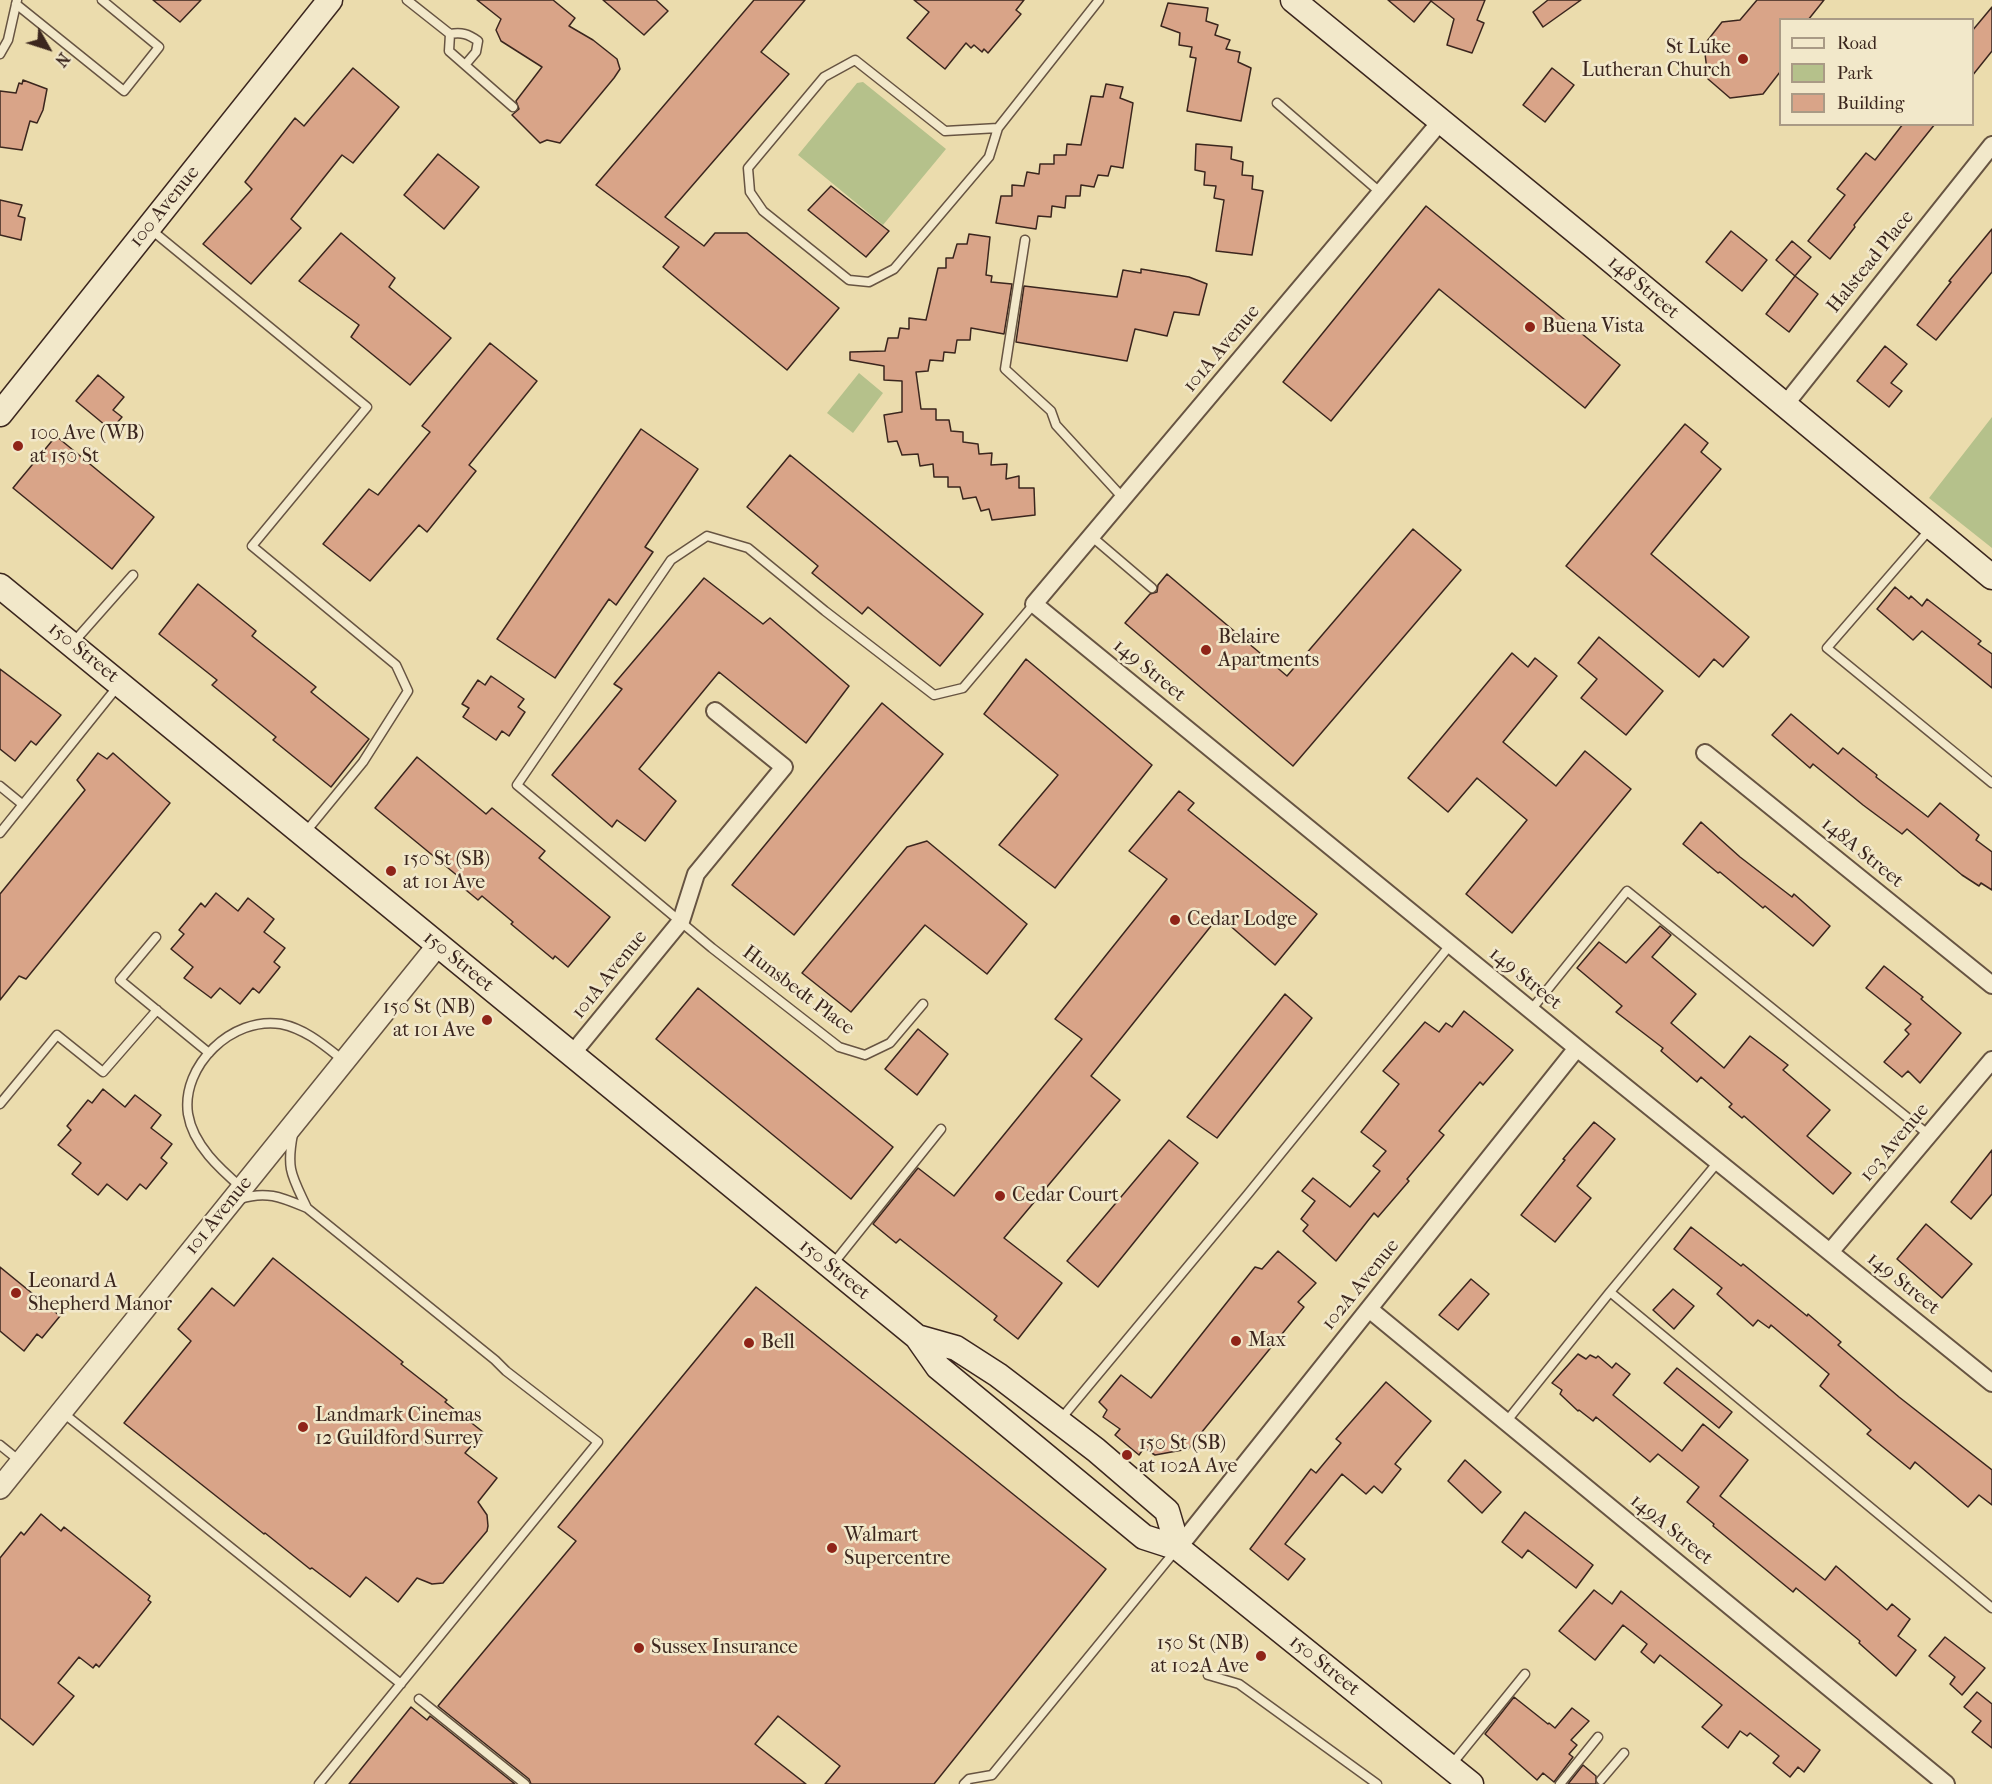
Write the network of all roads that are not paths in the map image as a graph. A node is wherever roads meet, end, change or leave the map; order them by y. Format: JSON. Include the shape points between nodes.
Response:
{"nodes":[{"id":1,"x":102,"y":0,"type":"edge"},
{"id":2,"x":330,"y":0,"type":"edge"},
{"id":3,"x":407,"y":0,"type":"edge"},
{"id":4,"x":1099,"y":0,"type":"edge"},
{"id":5,"x":1293,"y":0,"type":"edge"},
{"id":6,"x":17,"y":2,"type":"edge"},
{"id":7,"x":450,"y":34,"type":"junction"},
{"id":8,"x":0,"y":54,"type":"edge"},
{"id":9,"x":465,"y":65,"type":"junction"},
{"id":10,"x":1277,"y":103,"type":"dead end"},
{"id":11,"x":513,"y":107,"type":"dead end"},
{"id":12,"x":1441,"y":121,"type":"junction"},
{"id":13,"x":998,"y":128,"type":"junction"},
{"id":14,"x":1992,"y":145,"type":"edge"},
{"id":15,"x":1381,"y":192,"type":"junction"},
{"id":16,"x":149,"y":228,"type":"junction"},
{"id":17,"x":1025,"y":240,"type":"dead end"},
{"id":18,"x":1784,"y":406,"type":"junction"},
{"id":19,"x":0,"y":414,"type":"edge"},
{"id":20,"x":1123,"y":498,"type":"junction"},
{"id":21,"x":1931,"y":528,"type":"junction"},
{"id":22,"x":1091,"y":537,"type":"junction"},
{"id":23,"x":133,"y":574,"type":"dead end"},
{"id":24,"x":1992,"y":577,"type":"edge"},
{"id":25,"x":0,"y":586,"type":"edge"},
{"id":26,"x":1152,"y":588,"type":"dead end"},
{"id":27,"x":1034,"y":604,"type":"junction"},
{"id":28,"x":72,"y":645,"type":"junction"},
{"id":29,"x":120,"y":684,"type":"junction"},
{"id":30,"x":716,"y":711,"type":"dead end"},
{"id":31,"x":1705,"y":753,"type":"dead end"},
{"id":32,"x":1992,"y":783,"type":"edge"},
{"id":33,"x":0,"y":786,"type":"edge"},
{"id":34,"x":22,"y":804,"type":"junction"},
{"id":35,"x":0,"y":832,"type":"edge"},
{"id":36,"x":303,"y":835,"type":"junction"},
{"id":37,"x":681,"y":921,"type":"junction"},
{"id":38,"x":156,"y":937,"type":"dead end"},
{"id":39,"x":1450,"y":944,"type":"junction"},
{"id":40,"x":438,"y":945,"type":"junction"},
{"id":41,"x":1992,"y":985,"type":"edge"},
{"id":42,"x":923,"y":1005,"type":"dead end"},
{"id":43,"x":156,"y":1010,"type":"junction"},
{"id":44,"x":1531,"y":1010,"type":"junction"},
{"id":45,"x":1577,"y":1048,"type":"junction"},
{"id":46,"x":209,"y":1053,"type":"junction"},
{"id":47,"x":572,"y":1054,"type":"junction"},
{"id":48,"x":1992,"y":1060,"type":"edge"},
{"id":49,"x":344,"y":1061,"type":"junction"},
{"id":50,"x":0,"y":1104,"type":"edge"},
{"id":51,"x":295,"y":1122,"type":"junction"},
{"id":52,"x":941,"y":1129,"type":"dead end"},
{"id":53,"x":1929,"y":1135,"type":"junction"},
{"id":54,"x":1718,"y":1162,"type":"junction"},
{"id":55,"x":236,"y":1195,"type":"junction"},
{"id":56,"x":307,"y":1208,"type":"junction"},
{"id":57,"x":1830,"y":1252,"type":"junction"},
{"id":58,"x":831,"y":1267,"type":"junction"},
{"id":59,"x":1610,"y":1292,"type":"junction"},
{"id":60,"x":1369,"y":1309,"type":"junction"},
{"id":61,"x":917,"y":1337,"type":"junction"},
{"id":62,"x":1992,"y":1383,"type":"edge"},
{"id":63,"x":62,"y":1411,"type":"junction"},
{"id":64,"x":1059,"y":1420,"type":"junction"},
{"id":65,"x":1506,"y":1422,"type":"junction"},
{"id":66,"x":0,"y":1445,"type":"edge"},
{"id":67,"x":21,"y":1462,"type":"junction"},
{"id":68,"x":0,"y":1488,"type":"edge"},
{"id":69,"x":1178,"y":1548,"type":"junction"},
{"id":70,"x":1992,"y":1608,"type":"edge"},
{"id":71,"x":1525,"y":1674,"type":"dead end"},
{"id":72,"x":1208,"y":1675,"type":"dead end"},
{"id":73,"x":400,"y":1684,"type":"junction"},
{"id":74,"x":419,"y":1699,"type":"dead end"},
{"id":75,"x":1598,"y":1737,"type":"dead end"},
{"id":76,"x":1624,"y":1754,"type":"dead end"},
{"id":77,"x":1450,"y":1767,"type":"junction"},
{"id":78,"x":993,"y":1780,"type":"edge"},
{"id":79,"x":1601,"y":1780,"type":"dead end"},
{"id":80,"x":319,"y":1784,"type":"edge"},
{"id":81,"x":525,"y":1784,"type":"edge"},
{"id":82,"x":964,"y":1784,"type":"edge"},
{"id":83,"x":1377,"y":1784,"type":"edge"},
{"id":84,"x":1471,"y":1784,"type":"edge"},
{"id":85,"x":1560,"y":1784,"type":"edge"},
{"id":86,"x":1946,"y":1784,"type":"edge"}],
"edges":[{"from":1,"to":6,"type":"lane","via":[[159,47],[124,91]]},
{"from":2,"to":16,"type":"main road","name":"100 Avenue"},
{"from":3,"to":7,"type":"lane"},
{"from":4,"to":13,"type":"lane"},
{"from":5,"to":12,"type":"main road","name":"148 Street"},
{"from":6,"to":8,"type":"lane"},
{"from":7,"to":9,"type":"lane","via":[[449,51]]},
{"from":7,"to":9,"type":"lane","via":[[459,32],[478,41],[476,52]]},
{"from":9,"to":11,"type":"lane"},
{"from":10,"to":15,"type":"lane"},
{"from":12,"to":15,"type":"street","name":"101A Avenue"},
{"from":12,"to":18,"type":"main road","name":"148 Street"},
{"from":13,"to":13,"type":"lane","via":[[945,130],[855,60],[824,77],[748,168],[750,192],[763,211],[849,280],[869,282],[894,269],[919,241],[989,157]]},
{"from":14,"to":18,"type":"street","name":"Halstead Place"},
{"from":15,"to":20,"type":"street","name":"101A Avenue"},
{"from":16,"to":19,"type":"main road","name":"100 Avenue"},
{"from":16,"to":36,"type":"lane","via":[[366,407],[252,546],[396,665],[408,691],[363,762]]},
{"from":17,"to":20,"type":"lane","via":[[1005,369],[1051,411],[1056,425]]},
{"from":18,"to":21,"type":"main road","name":"148 Street"},
{"from":20,"to":22,"type":"street","name":"101A Avenue"},
{"from":21,"to":24,"type":"main road","name":"148 Street"},
{"from":21,"to":32,"type":"lane","via":[[1827,648]]},
{"from":22,"to":26,"type":"lane"},
{"from":22,"to":27,"type":"street","name":"101A Avenue"},
{"from":23,"to":28,"type":"lane"},
{"from":25,"to":28,"type":"main road","name":"150 Street"},
{"from":27,"to":37,"type":"lane","name":"Hunsbedt Place","via":[[963,688],[934,695],[748,548],[707,536],[671,560],[517,785]]},
{"from":27,"to":39,"type":"street","name":"149 Street"},
{"from":28,"to":29,"type":"main road","name":"150 Street"},
{"from":29,"to":34,"type":"lane"},
{"from":29,"to":36,"type":"main road","name":"150 Street"},
{"from":30,"to":37,"type":"street","via":[[784,767],[696,873]]},
{"from":31,"to":41,"type":"street","name":"148A Street"},
{"from":33,"to":34,"type":"lane"},
{"from":34,"to":35,"type":"lane"},
{"from":36,"to":40,"type":"main road","name":"150 Street"},
{"from":37,"to":42,"type":"lane","name":"Hunsbedt Place","via":[[839,1047],[865,1055],[890,1043]]},
{"from":37,"to":47,"type":"street","name":"101A Avenue"},
{"from":38,"to":43,"type":"lane","via":[[120,980]]},
{"from":39,"to":44,"type":"street","name":"149 Street"},
{"from":39,"to":64,"type":"lane"},
{"from":40,"to":47,"type":"main road","name":"150 Street"},
{"from":40,"to":49,"type":"street","name":"101 Avenue"},
{"from":43,"to":46,"type":"lane"},
{"from":43,"to":50,"type":"lane","via":[[103,1072],[57,1035]]},
{"from":44,"to":45,"type":"street","name":"149 Street"},
{"from":44,"to":53,"type":"lane","via":[[1626,891]]},
{"from":45,"to":54,"type":"street","name":"149 Street"},
{"from":45,"to":60,"type":"street","name":"102A Avenue"},
{"from":46,"to":49,"type":"lane","via":[[236,1032],[260,1024],[281,1024],[319,1041]]},
{"from":46,"to":55,"type":"lane","via":[[189,1087],[188,1114],[195,1135],[224,1172]]},
{"from":47,"to":58,"type":"main road","name":"150 Street"},
{"from":48,"to":53,"type":"street","name":"103 Avenue"},
{"from":49,"to":51,"type":"street","name":"101 Avenue"},
{"from":51,"to":55,"type":"street","name":"101 Avenue"},
{"from":51,"to":56,"type":"lane","via":[[289,1164]]},
{"from":52,"to":58,"type":"lane"},
{"from":53,"to":57,"type":"street","name":"103 Avenue"},
{"from":54,"to":57,"type":"street","name":"149 Street"},
{"from":54,"to":59,"type":"lane"},
{"from":55,"to":56,"type":"lane","via":[[277,1196]]},
{"from":55,"to":63,"type":"street","name":"101 Avenue"},
{"from":56,"to":73,"type":"lane","via":[[598,1442]]},
{"from":57,"to":62,"type":"street","name":"149 Street"},
{"from":58,"to":61,"type":"main road","name":"150 Street"},
{"from":59,"to":65,"type":"lane"},
{"from":59,"to":70,"type":"lane"},
{"from":60,"to":65,"type":"street","name":"149A Street"},
{"from":60,"to":69,"type":"street","name":"102A Avenue"},
{"from":61,"to":64,"type":"main road","name":"150 Street","via":[[956,1348]]},
{"from":61,"to":69,"type":"main road","name":"150 Street","via":[[938,1367],[1144,1537]]},
{"from":63,"to":67,"type":"street","name":"101 Avenue"},
{"from":63,"to":73,"type":"lane"},
{"from":64,"to":69,"type":"main road","name":"150 Street","via":[[1167,1511]]},
{"from":65,"to":86,"type":"street","name":"149A Street"},
{"from":66,"to":67,"type":"lane"},
{"from":67,"to":68,"type":"street","name":"101 Avenue"},
{"from":69,"to":77,"type":"main road","name":"150 Street"},
{"from":69,"to":78,"type":"lane"},
{"from":71,"to":77,"type":"lane"},
{"from":72,"to":83,"type":"lane","via":[[1239,1684]]},
{"from":73,"to":80,"type":"lane"},
{"from":74,"to":81,"type":"lane"},
{"from":75,"to":85,"type":"lane"},
{"from":76,"to":79,"type":"lane"},
{"from":77,"to":84,"type":"main road","name":"150 Street"},
{"from":78,"to":82,"type":"lane","via":[[969,1779]]}]}
